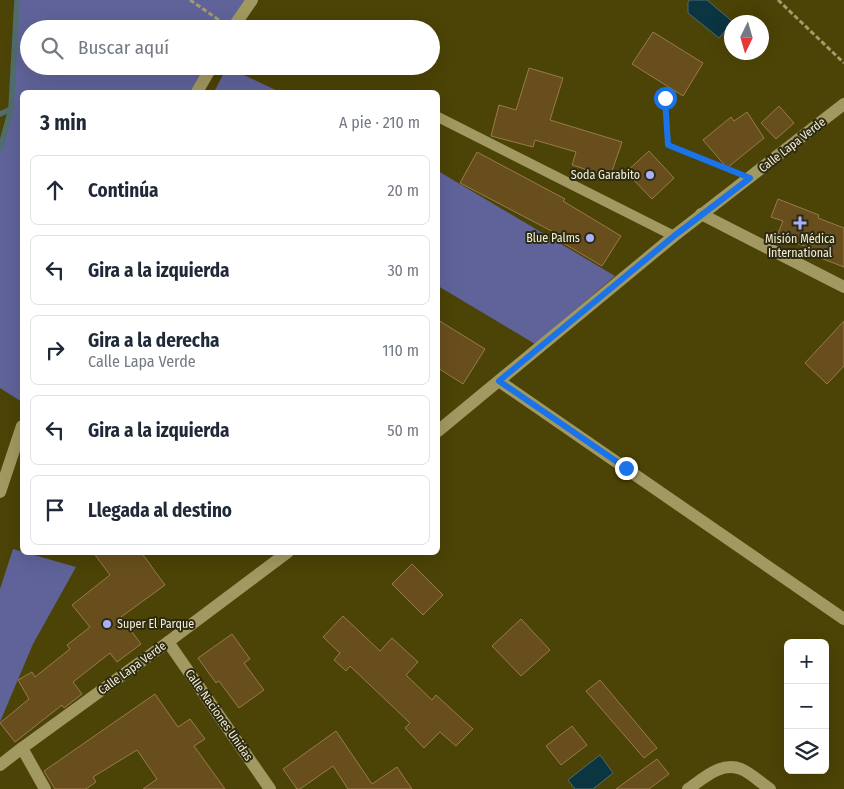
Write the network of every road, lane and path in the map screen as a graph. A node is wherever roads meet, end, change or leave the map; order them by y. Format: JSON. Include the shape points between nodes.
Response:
{"nodes":[{"id":1,"x":190,"y":0,"type":"edge"},
{"id":2,"x":252,"y":0,"type":"edge"},
{"id":3,"x":778,"y":0,"type":"edge"},
{"id":4,"x":219,"y":20,"type":"edge"},
{"id":5,"x":238,"y":20,"type":"edge"},
{"id":6,"x":844,"y":63,"type":"edge"},
{"id":7,"x":207,"y":75,"type":"edge"},
{"id":8,"x":199,"y":90,"type":"edge"},
{"id":9,"x":665,"y":98,"type":"dead end"},
{"id":10,"x":844,"y":104,"type":"edge"},
{"id":11,"x":440,"y":118,"type":"edge"},
{"id":12,"x":750,"y":178,"type":"junction"},
{"id":13,"x":701,"y":214,"type":"junction"},
{"id":14,"x":674,"y":236,"type":"junction"},
{"id":15,"x":844,"y":287,"type":"edge"},
{"id":16,"x":499,"y":381,"type":"junction"},
{"id":17,"x":440,"y":429,"type":"edge"},
{"id":18,"x":20,"y":432,"type":"edge"},
{"id":19,"x":0,"y":492,"type":"edge"},
{"id":20,"x":284,"y":555,"type":"edge"},
{"id":21,"x":844,"y":619,"type":"edge"},
{"id":22,"x":168,"y":642,"type":"junction"},
{"id":23,"x":22,"y":748,"type":"junction"},
{"id":24,"x":0,"y":766,"type":"edge"},
{"id":25,"x":45,"y":789,"type":"edge"},
{"id":26,"x":270,"y":789,"type":"edge"},
{"id":27,"x":688,"y":789,"type":"edge"},
{"id":28,"x":770,"y":789,"type":"edge"}],
"edges":[{"from":1,"to":4,"type":"path"},
{"from":2,"to":5,"type":"street"},
{"from":3,"to":6,"type":"path"},
{"from":7,"to":8,"type":"street"},
{"from":9,"to":12,"type":"path","via":[[668,145]]},
{"from":10,"to":12,"type":"street","name":"Calle Lapa Verde"},
{"from":11,"to":14,"type":"lane"},
{"from":12,"to":13,"type":"street","name":"Calle Lapa Verde"},
{"from":13,"to":14,"type":"street","name":"Calle Lapa Verde"},
{"from":13,"to":15,"type":"street"},
{"from":14,"to":16,"type":"street","name":"Calle Lapa Verde"},
{"from":16,"to":17,"type":"street","name":"Calle Lapa Verde"},
{"from":16,"to":21,"type":"street"},
{"from":18,"to":19,"type":"street"},
{"from":20,"to":22,"type":"street","name":"Calle Lapa Verde"},
{"from":22,"to":23,"type":"street","name":"Calle Lapa Verde"},
{"from":22,"to":26,"type":"street","name":"Calle Naciones Unidas"},
{"from":23,"to":24,"type":"street","name":"Calle Lapa Verde"},
{"from":23,"to":25,"type":"street"},
{"from":27,"to":28,"type":"street","via":[[719,768],[730,767],[741,769]]}]}
